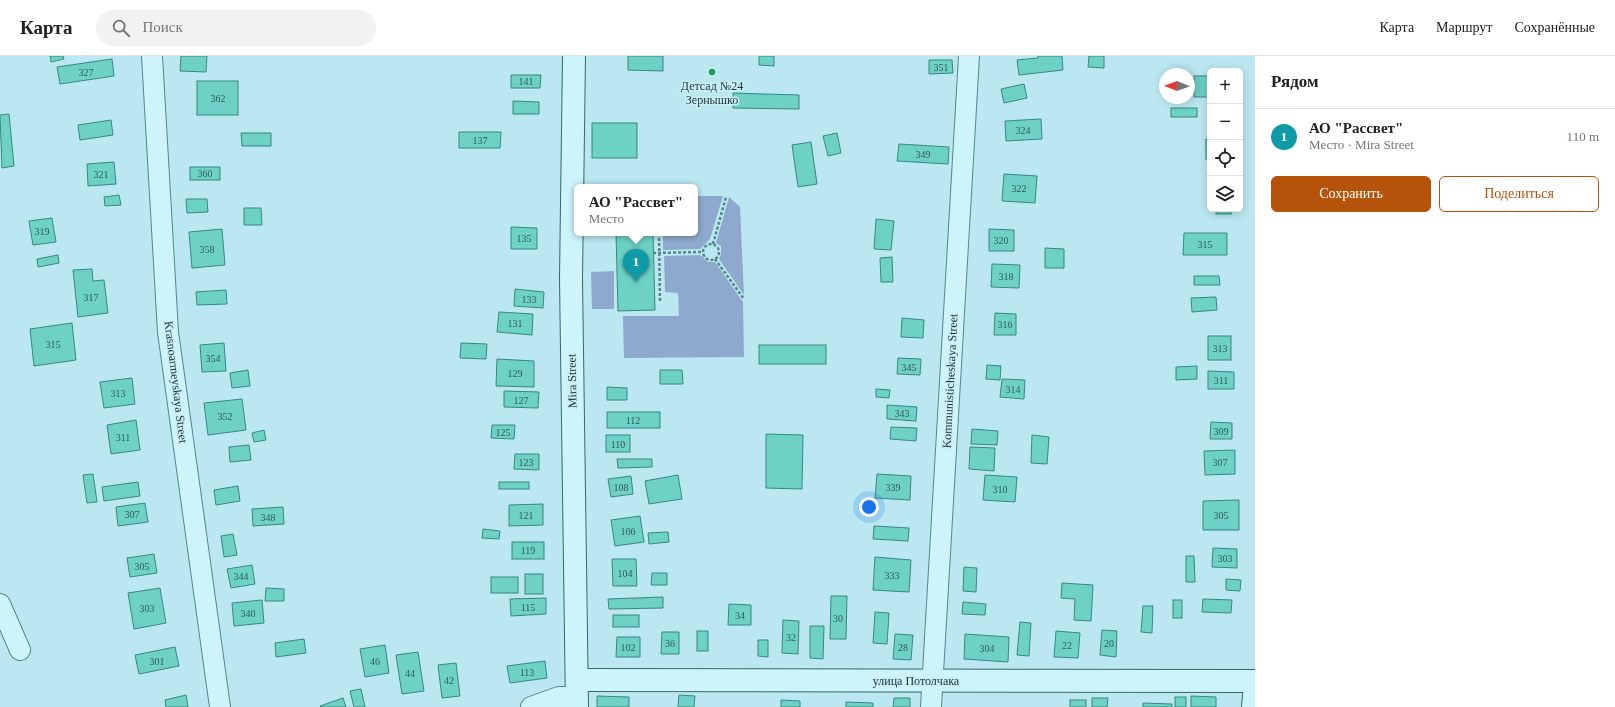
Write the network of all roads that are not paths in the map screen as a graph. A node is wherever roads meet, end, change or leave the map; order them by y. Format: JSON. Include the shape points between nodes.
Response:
{"nodes":[{"id":1,"x":152,"y":56,"type":"edge"},
{"id":2,"x":574,"y":56,"type":"edge"},
{"id":3,"x":969,"y":56,"type":"edge"},
{"id":4,"x":0,"y":604,"type":"edge"},
{"id":5,"x":20,"y":650,"type":"dead end"},
{"id":6,"x":932,"y":681,"type":"junction"},
{"id":7,"x":1255,"y":682,"type":"edge"},
{"id":8,"x":577,"y":695,"type":"edge"},
{"id":9,"x":220,"y":707,"type":"edge"},
{"id":10,"x":531,"y":707,"type":"edge"},
{"id":11,"x":931,"y":707,"type":"edge"},
{"id":12,"x":1253,"y":707,"type":"edge"}],
"edges":[{"from":1,"to":9,"type":"street","name":"Krasnoarmeyskaya Street","via":[[168,332]]},
{"from":2,"to":8,"type":"street","name":"Mira Street","via":[[571,279]]},
{"from":3,"to":6,"type":"street","name":"Kommunisticheskaya Street"},
{"from":4,"to":5,"type":"street"},
{"from":6,"to":7,"type":"street","name":"улица Потолчака"},
{"from":6,"to":8,"type":"street","name":"улица Потолчака"},
{"from":6,"to":11,"type":"street","name":"Kommunisticheskaya Street"},
{"from":7,"to":12,"type":"street"},
{"from":8,"to":10,"type":"street","name":"улица Потолчака","via":[[559,697]]}]}
